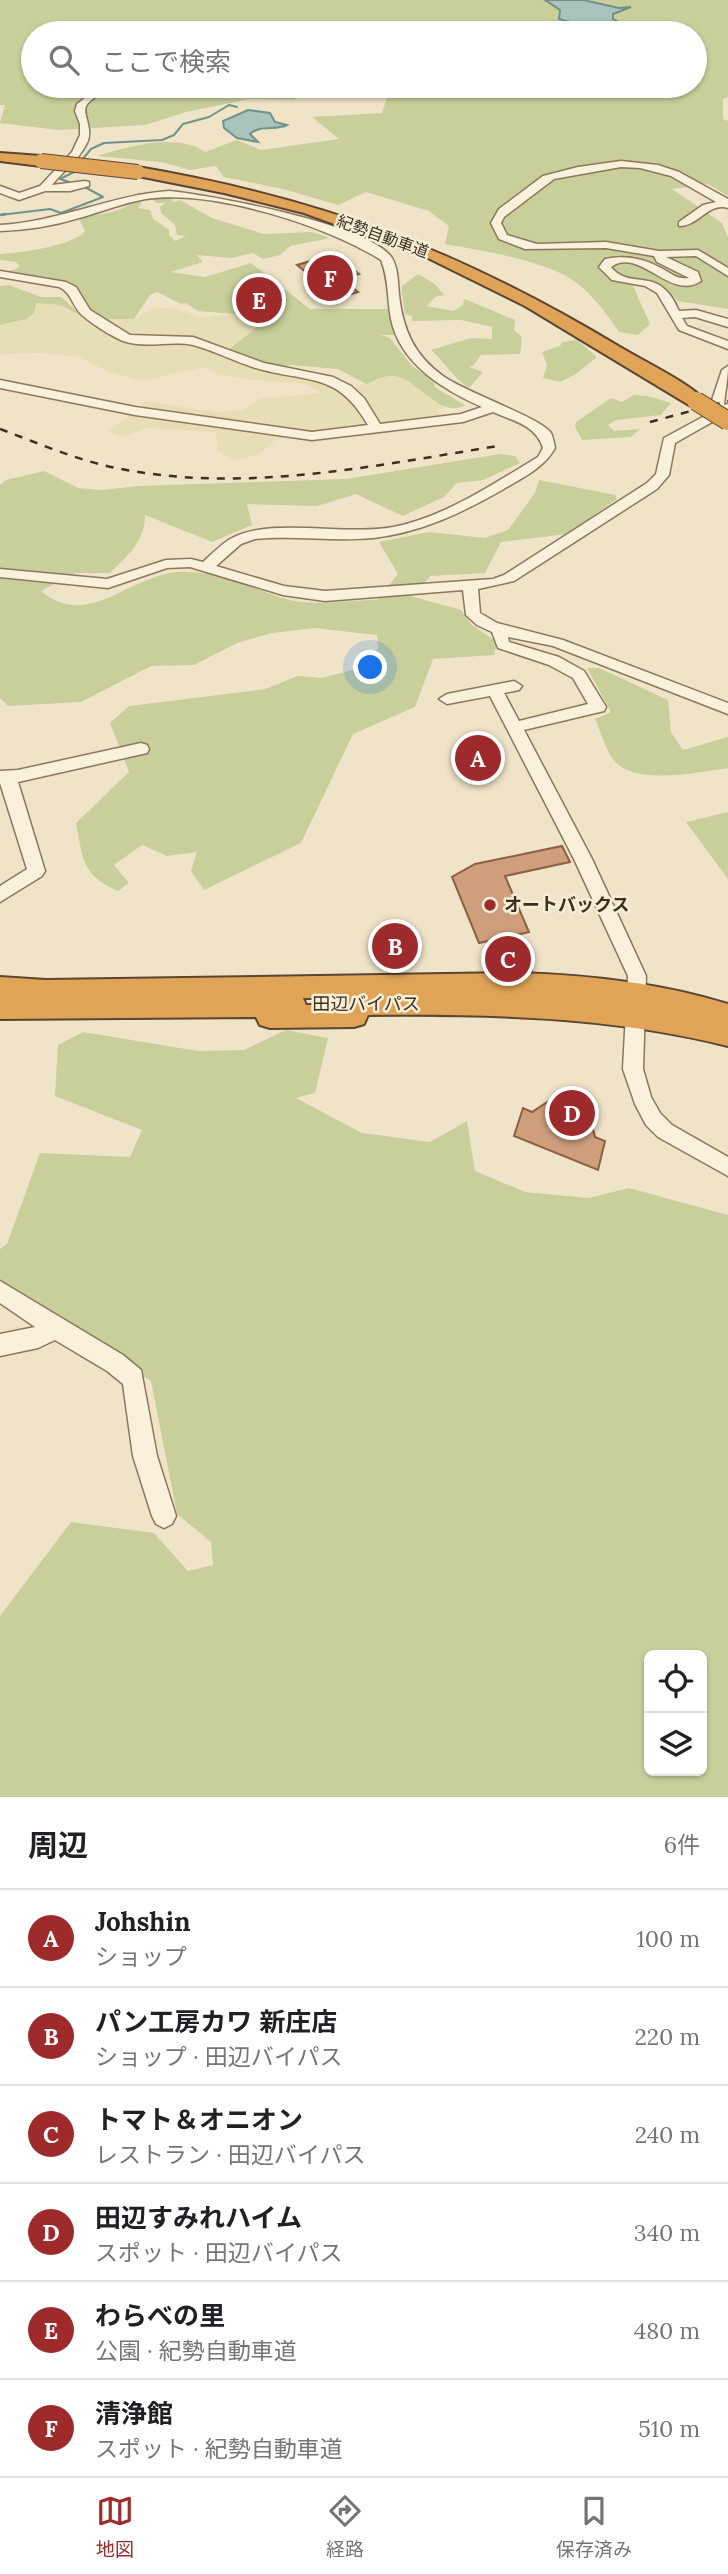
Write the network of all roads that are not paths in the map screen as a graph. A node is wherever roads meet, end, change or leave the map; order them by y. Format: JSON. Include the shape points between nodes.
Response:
{"nodes":[{"id":1,"x":90,"y":98,"type":"edge"},
{"id":2,"x":0,"y":157,"type":"edge"},
{"id":3,"x":138,"y":172,"type":"joint"},
{"id":4,"x":80,"y":186,"type":"dead end"},
{"id":5,"x":44,"y":188,"type":"junction"},
{"id":6,"x":0,"y":189,"type":"edge"},
{"id":7,"x":727,"y":203,"type":"edge"},
{"id":8,"x":683,"y":224,"type":"dead end"},
{"id":9,"x":0,"y":228,"type":"edge"},
{"id":10,"x":659,"y":254,"type":"junction"},
{"id":11,"x":728,"y":273,"type":"edge"},
{"id":12,"x":0,"y":274,"type":"edge"},
{"id":13,"x":677,"y":315,"type":"junction"},
{"id":14,"x":728,"y":323,"type":"edge"},
{"id":15,"x":727,"y":340,"type":"edge"},
{"id":16,"x":728,"y":372,"type":"edge"},
{"id":17,"x":0,"y":384,"type":"edge"},
{"id":18,"x":724,"y":394,"type":"edge"},
{"id":19,"x":696,"y":401,"type":"joint"},
{"id":20,"x":495,"y":407,"type":"junction"},
{"id":21,"x":725,"y":413,"type":"edge"},
{"id":22,"x":377,"y":430,"type":"junction"},
{"id":23,"x":206,"y":567,"type":"junction"},
{"id":24,"x":0,"y":573,"type":"edge"},
{"id":25,"x":470,"y":585,"type":"junction"},
{"id":26,"x":498,"y":629,"type":"junction"},
{"id":27,"x":514,"y":686,"type":"dead end"},
{"id":28,"x":495,"y":690,"type":"junction"},
{"id":29,"x":447,"y":699,"type":"dead end"},
{"id":30,"x":728,"y":709,"type":"edge"},
{"id":31,"x":515,"y":727,"type":"junction"},
{"id":32,"x":141,"y":749,"type":"dead end"},
{"id":33,"x":4,"y":777,"type":"edge"},
{"id":34,"x":0,"y":895,"type":"edge"},
{"id":35,"x":0,"y":988,"type":"edge"},
{"id":36,"x":0,"y":999,"type":"edge"},
{"id":37,"x":324,"y":1002,"type":"junction"},
{"id":38,"x":636,"y":1007,"type":"junction"},
{"id":39,"x":0,"y":1008,"type":"edge"},
{"id":40,"x":728,"y":1015,"type":"edge"},
{"id":41,"x":0,"y":1021,"type":"edge"},
{"id":42,"x":728,"y":1021,"type":"edge"},
{"id":43,"x":728,"y":1034,"type":"edge"},
{"id":44,"x":728,"y":1042,"type":"edge"},
{"id":45,"x":728,"y":1167,"type":"edge"},
{"id":46,"x":0,"y":1291,"type":"edge"},
{"id":47,"x":56,"y":1329,"type":"junction"},
{"id":48,"x":0,"y":1345,"type":"edge"},
{"id":49,"x":164,"y":1516,"type":"dead end"}],
"edges":[{"from":1,"to":5,"type":"street","via":[[80,111],[85,137],[77,156]]},
{"from":2,"to":3,"type":"highway","name":"紀勢自動車道","bridge":true},
{"from":3,"to":19,"type":"highway","name":"紀勢自動車道","via":[[296,206],[443,258],[547,312]]},
{"from":4,"to":5,"type":"street"},
{"from":5,"to":6,"type":"street","via":[[19,197]]},
{"from":7,"to":8,"type":"street","via":[[707,207]]},
{"from":7,"to":10,"type":"street","via":[[669,170],[609,163],[544,180],[497,217],[503,237],[517,244],[602,245]]},
{"from":9,"to":20,"type":"street","via":[[51,224],[148,196],[174,194],[289,218],[354,239],[386,258],[400,331],[410,349],[447,383]]},
{"from":10,"to":11,"type":"street","via":[[698,253]]},
{"from":10,"to":13,"type":"street","via":[[661,260],[694,274],[695,281],[677,283],[632,261],[609,261],[606,267],[620,281],[656,287],[673,303]]},
{"from":12,"to":22,"type":"street","via":[[72,289],[85,312],[127,338],[193,341],[261,366],[329,380],[360,401]]},
{"from":13,"to":14,"type":"street","via":[[696,313]]},
{"from":13,"to":15,"type":"street","via":[[683,328]]},
{"from":16,"to":18,"type":"street"},
{"from":17,"to":22,"type":"street","via":[[135,411],[312,436]]},
{"from":18,"to":21,"type":"street","via":[[718,400]]},
{"from":19,"to":21,"type":"highway","name":"紀勢自動車道","bridge":true},
{"from":20,"to":22,"type":"street","via":[[463,418]]},
{"from":20,"to":23,"type":"street","via":[[545,434],[549,448],[543,459],[408,528],[371,534],[253,535],[236,541]]},
{"from":21,"to":25,"type":"street","via":[[666,447],[662,475],[652,486],[509,578]]},
{"from":23,"to":24,"type":"street","via":[[166,564],[108,584]]},
{"from":23,"to":25,"type":"street","via":[[283,590],[325,596]]},
{"from":25,"to":26,"type":"street","via":[[473,615]]},
{"from":26,"to":30,"type":"street","via":[[562,644]]},
{"from":26,"to":31,"type":"street","via":[[503,645],[554,661],[579,675],[598,707]]},
{"from":27,"to":28,"type":"street"},
{"from":28,"to":29,"type":"street"},
{"from":28,"to":31,"type":"street"},
{"from":31,"to":38,"type":"street","via":[[637,976]]},
{"from":32,"to":33,"type":"street"},
{"from":33,"to":34,"type":"street","via":[[36,871]]},
{"from":35,"to":38,"type":"highway","via":[[518,984]]},
{"from":36,"to":37,"type":"highway","name":"田辺バイパス"},
{"from":37,"to":38,"type":"highway","name":"田辺バイパス"},
{"from":37,"to":39,"type":"highway","name":"田辺バイパス"},
{"from":38,"to":40,"type":"highway"},
{"from":38,"to":41,"type":"highway","via":[[571,1015]]},
{"from":38,"to":42,"type":"highway","name":"田辺バイパス"},
{"from":38,"to":43,"type":"highway","name":"田辺バイパス"},
{"from":38,"to":44,"type":"highway"},
{"from":38,"to":45,"type":"street","via":[[633,1069],[653,1119],[700,1154]]},
{"from":46,"to":47,"type":"street"},
{"from":47,"to":48,"type":"street","via":[[38,1338]]},
{"from":47,"to":49,"type":"street","via":[[133,1378],[145,1456]]}]}
